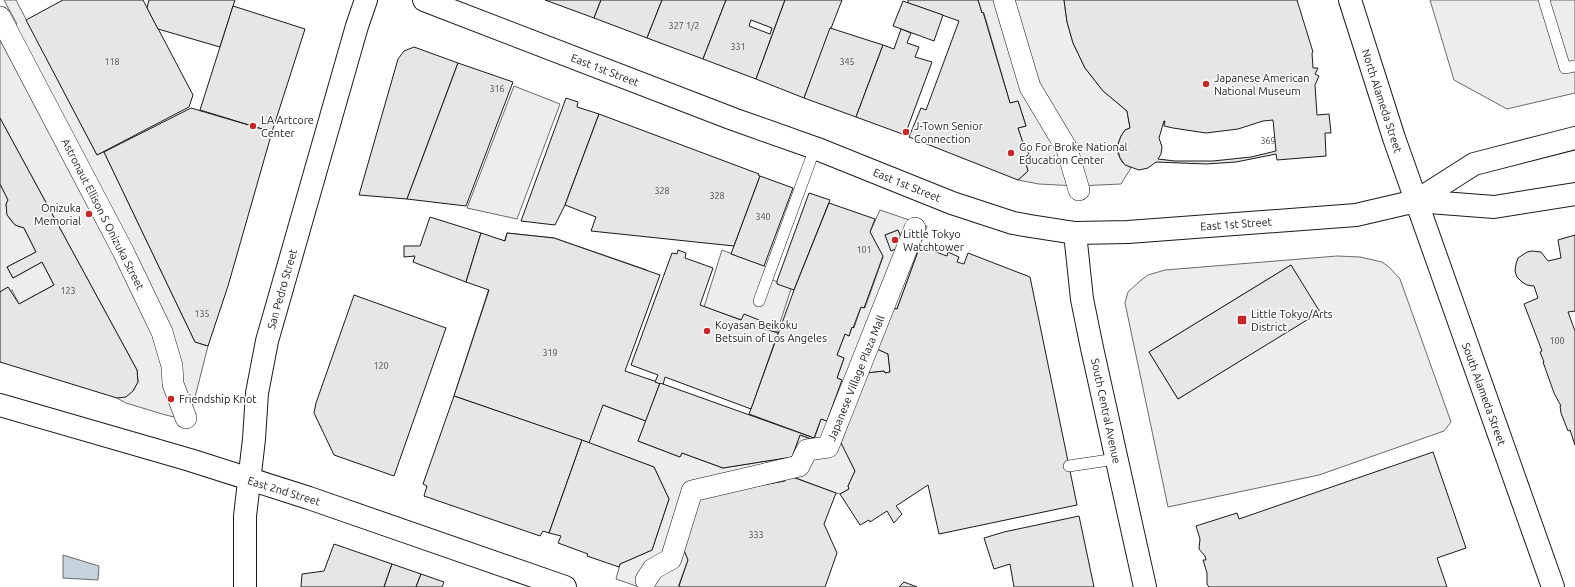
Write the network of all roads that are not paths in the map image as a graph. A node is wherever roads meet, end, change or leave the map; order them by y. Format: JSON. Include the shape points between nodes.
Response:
{"nodes":[{"id":1,"x":366,"y":0,"type":"edge"},
{"id":2,"x":424,"y":0,"type":"edge"},
{"id":3,"x":1004,"y":0,"type":"edge"},
{"id":4,"x":1350,"y":0,"type":"edge"},
{"id":5,"x":1544,"y":0,"type":"edge"},
{"id":6,"x":2,"y":21,"type":"edge"},
{"id":7,"x":1575,"y":66,"type":"edge"},
{"id":8,"x":1575,"y":138,"type":"edge"},
{"id":9,"x":815,"y":148,"type":"junction"},
{"id":10,"x":1079,"y":190,"type":"dead end"},
{"id":11,"x":1575,"y":194,"type":"edge"},
{"id":12,"x":1416,"y":201,"type":"junction"},
{"id":13,"x":915,"y":228,"type":"dead end"},
{"id":14,"x":1075,"y":233,"type":"junction"},
{"id":15,"x":759,"y":301,"type":"dead end"},
{"id":16,"x":0,"y":405,"type":"edge"},
{"id":17,"x":186,"y":418,"type":"dead end"},
{"id":18,"x":1116,"y":459,"type":"junction"},
{"id":19,"x":1069,"y":466,"type":"dead end"},
{"id":20,"x":249,"y":480,"type":"junction"},
{"id":21,"x":646,"y":580,"type":"dead end"},
{"id":22,"x":245,"y":587,"type":"edge"},
{"id":23,"x":565,"y":587,"type":"edge"},
{"id":24,"x":1145,"y":587,"type":"edge"},
{"id":25,"x":1554,"y":587,"type":"edge"}],
"edges":[{"from":1,"to":20,"type":"main road","name":"San Pedro Street","via":[[267,341],[257,392]]},
{"from":2,"to":9,"type":"main road","name":"East 1st Street"},
{"from":3,"to":10,"type":"street","via":[[1030,87],[1067,149]]},
{"from":4,"to":12,"type":"main road","name":"North Alameda Street"},
{"from":5,"to":7,"type":"lane","via":[[1564,68]]},
{"from":6,"to":17,"type":"street","name":"Astronaut Ellison S Onizuka Street","via":[[123,251],[162,332],[172,366],[173,384]]},
{"from":8,"to":12,"type":"main road","name":"East 1st Street","via":[[1474,164]]},
{"from":9,"to":14,"type":"main road","name":"East 1st Street","via":[[958,206],[1013,223]]},
{"from":9,"to":15,"type":"lane"},
{"from":11,"to":12,"type":"main road","name":"East 1st Street","via":[[1494,207]]},
{"from":12,"to":14,"type":"main road","name":"East 1st Street","via":[[1356,215],[1128,232]]},
{"from":12,"to":25,"type":"main road","name":"South Alameda Street"},
{"from":13,"to":21,"type":"street","name":"Japanese Village Plaza Mall","via":[[828,447],[807,450],[799,466],[692,491],[671,559],[653,569]]},
{"from":14,"to":18,"type":"main road","name":"South Central Avenue","via":[[1082,299]]},
{"from":16,"to":20,"type":"main road","name":"East 2nd Street","via":[[190,460]]},
{"from":18,"to":19,"type":"lane"},
{"from":18,"to":24,"type":"main road","name":"South Central Avenue"},
{"from":20,"to":22,"type":"main road","name":"San Pedro Street","via":[[245,516]]},
{"from":20,"to":23,"type":"main road","name":"East 2nd Street","via":[[309,498]]}]}
